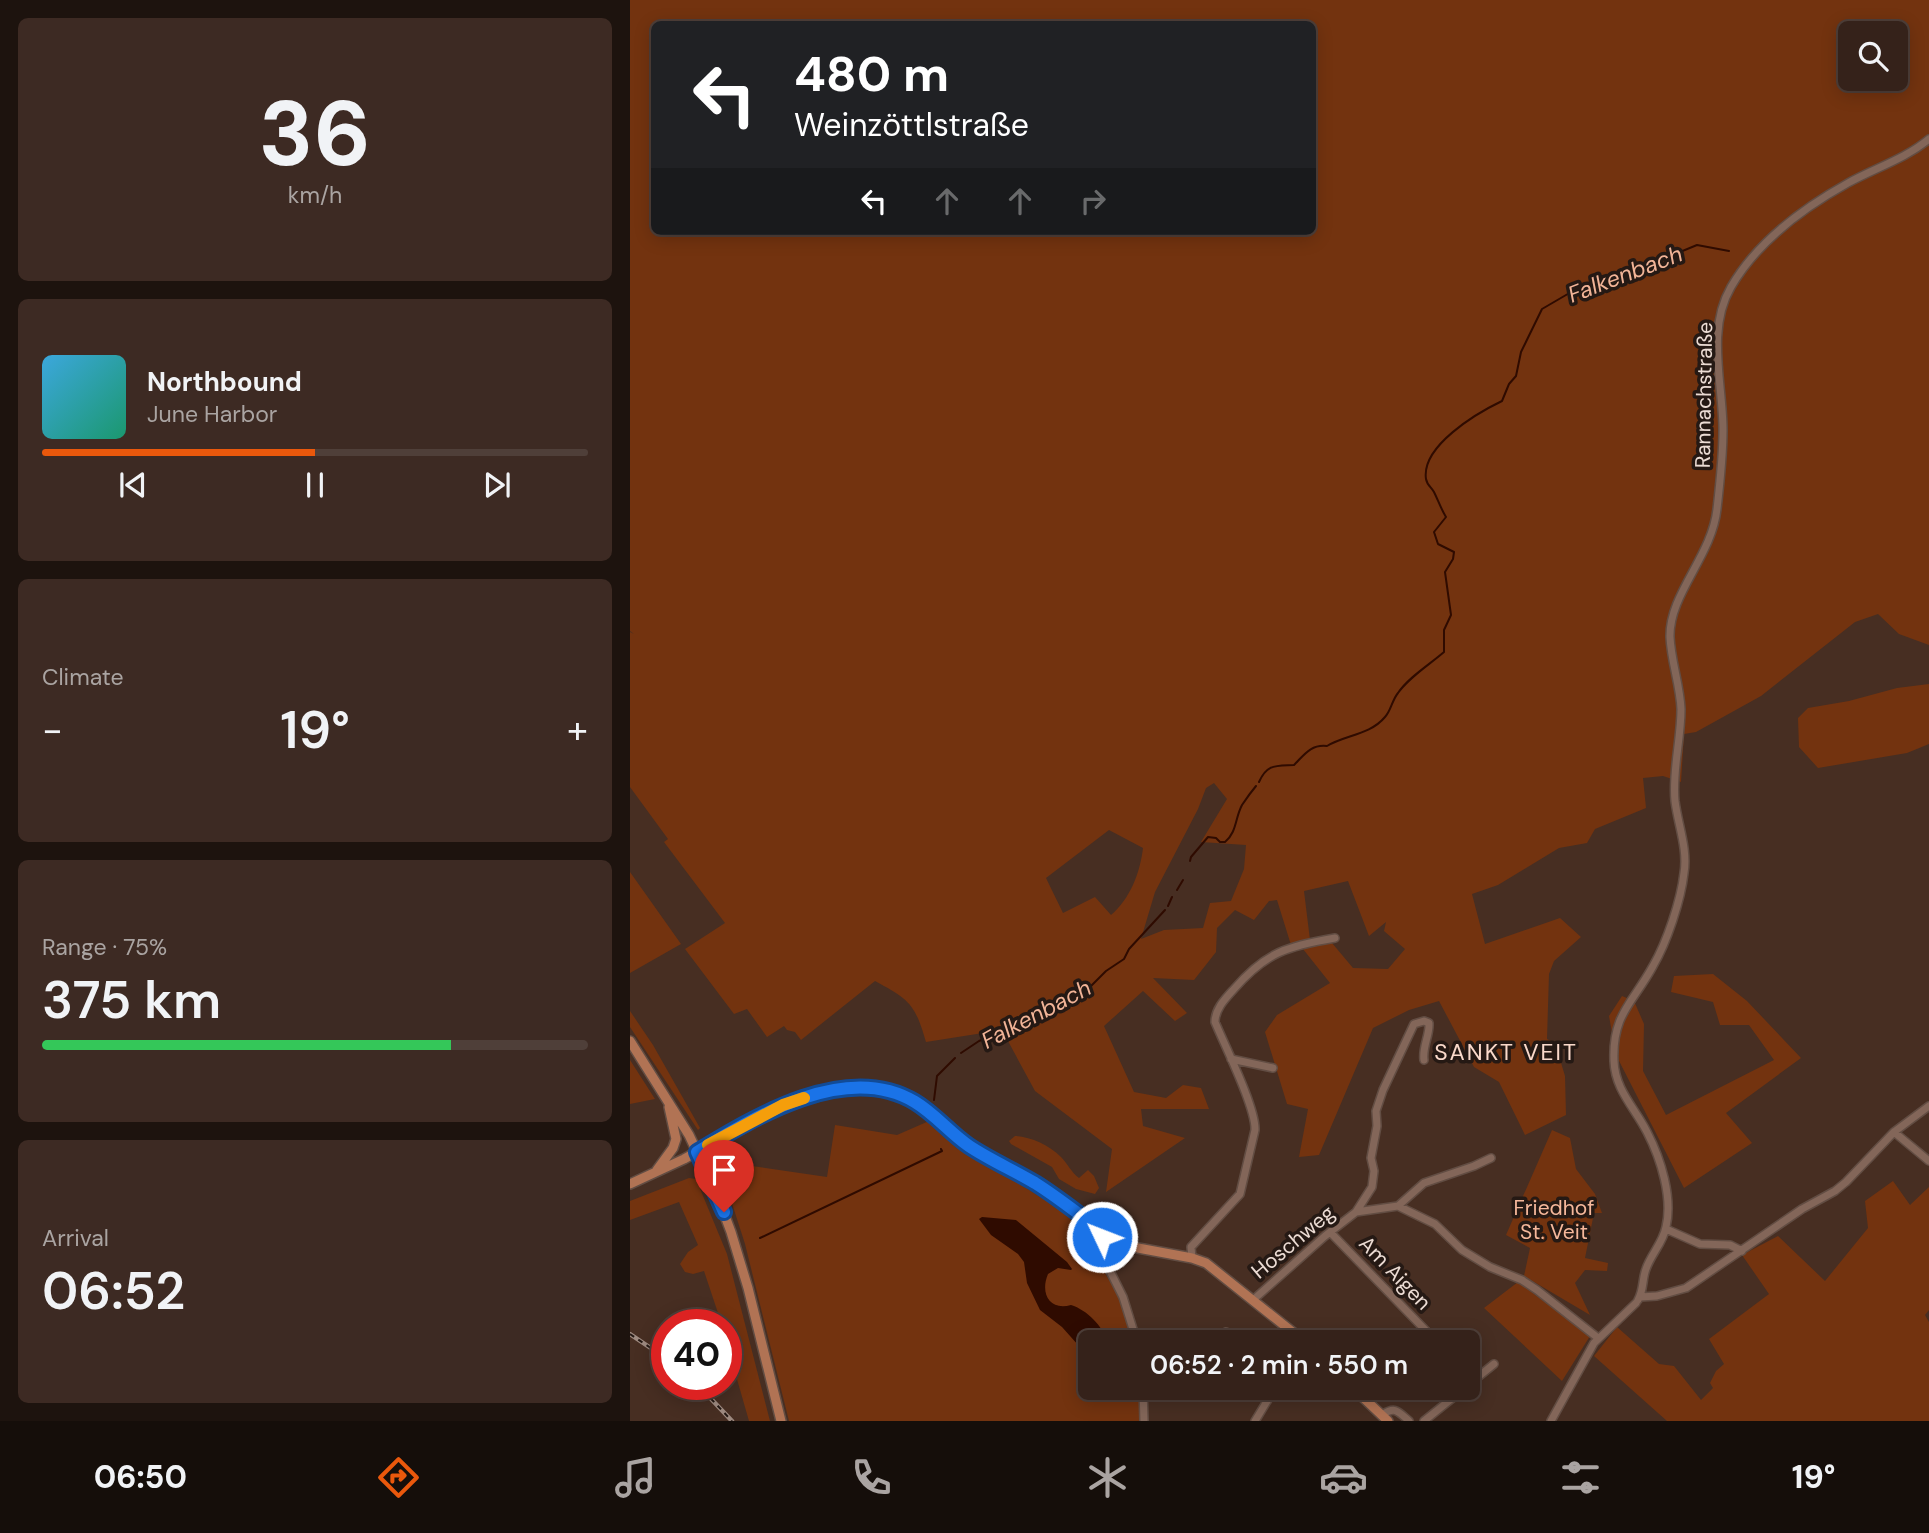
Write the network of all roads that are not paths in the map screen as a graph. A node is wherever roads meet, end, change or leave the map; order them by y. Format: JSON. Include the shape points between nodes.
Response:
{"nodes":[{"id":1,"x":1929,"y":139,"type":"edge"},
{"id":2,"x":1335,"y":938,"type":"dead end"},
{"id":3,"x":630,"y":1041,"type":"edge"},
{"id":4,"x":1231,"y":1059,"type":"junction"},
{"id":5,"x":1424,"y":1060,"type":"dead end"},
{"id":6,"x":1273,"y":1068,"type":"dead end"},
{"id":7,"x":669,"y":1103,"type":"junction"},
{"id":8,"x":1929,"y":1106,"type":"edge"},
{"id":9,"x":1894,"y":1132,"type":"junction"},
{"id":10,"x":726,"y":1135,"type":"junction"},
{"id":11,"x":697,"y":1152,"type":"junction"},
{"id":12,"x":1491,"y":1158,"type":"dead end"},
{"id":13,"x":1929,"y":1161,"type":"edge"},
{"id":14,"x":656,"y":1171,"type":"junction"},
{"id":15,"x":630,"y":1184,"type":"edge"},
{"id":16,"x":716,"y":1192,"type":"junction"},
{"id":17,"x":1398,"y":1206,"type":"junction"},
{"id":18,"x":1356,"y":1212,"type":"junction"},
{"id":19,"x":1666,"y":1229,"type":"junction"},
{"id":20,"x":1330,"y":1232,"type":"junction"},
{"id":21,"x":1104,"y":1233,"type":"junction"},
{"id":22,"x":1742,"y":1251,"type":"junction"},
{"id":23,"x":1192,"y":1258,"type":"junction"},
{"id":24,"x":1253,"y":1300,"type":"junction"},
{"id":25,"x":1638,"y":1300,"type":"junction"},
{"id":26,"x":1133,"y":1330,"type":"edge"},
{"id":27,"x":1289,"y":1330,"type":"edge"},
{"id":28,"x":1425,"y":1330,"type":"edge"},
{"id":29,"x":1598,"y":1338,"type":"junction"},
{"id":30,"x":1494,"y":1364,"type":"dead end"},
{"id":31,"x":1480,"y":1375,"type":"edge"},
{"id":32,"x":1143,"y":1400,"type":"edge"},
{"id":33,"x":1268,"y":1400,"type":"edge"},
{"id":34,"x":1366,"y":1400,"type":"edge"},
{"id":35,"x":1450,"y":1400,"type":"edge"},
{"id":36,"x":1385,"y":1418,"type":"edge"},
{"id":37,"x":781,"y":1421,"type":"edge"},
{"id":38,"x":1144,"y":1421,"type":"edge"},
{"id":39,"x":1255,"y":1421,"type":"edge"},
{"id":40,"x":1409,"y":1421,"type":"edge"},
{"id":41,"x":1424,"y":1421,"type":"edge"},
{"id":42,"x":1551,"y":1421,"type":"edge"}],
"edges":[{"from":1,"to":19,"type":"street","name":"Rannachstraße","via":[[1915,151],[1848,183],[1767,240],[1732,284],[1721,319],[1718,355],[1723,430],[1717,513],[1702,558],[1676,606],[1670,639],[1680,689],[1674,788],[1684,873],[1665,942],[1623,1012],[1615,1041],[1616,1078],[1647,1131],[1667,1193]]},
{"from":2,"to":4,"type":"street","via":[[1268,957],[1224,1000],[1215,1022]]},
{"from":3,"to":7,"type":"main road"},
{"from":4,"to":6,"type":"street"},
{"from":4,"to":23,"type":"street","via":[[1255,1130],[1240,1194],[1191,1247]]},
{"from":5,"to":18,"type":"street","via":[[1430,1027],[1424,1021],[1415,1024],[1382,1090],[1371,1158],[1372,1187]]},
{"from":7,"to":11,"type":"main road"},
{"from":7,"to":14,"type":"main road","via":[[675,1143]]},
{"from":8,"to":9,"type":"street"},
{"from":9,"to":13,"type":"street"},
{"from":9,"to":22,"type":"street","via":[[1846,1182]]},
{"from":10,"to":11,"type":"main road"},
{"from":10,"to":16,"type":"main road","via":[[714,1160]]},
{"from":10,"to":21,"type":"main road","via":[[801,1099],[877,1087],[916,1102],[967,1144],[1035,1183]]},
{"from":11,"to":14,"type":"main road"},
{"from":11,"to":16,"type":"main road"},
{"from":12,"to":17,"type":"street","via":[[1424,1183]]},
{"from":14,"to":15,"type":"main road"},
{"from":16,"to":37,"type":"main road","via":[[748,1288]]},
{"from":17,"to":18,"type":"street","name":"Hoschweg"},
{"from":17,"to":29,"type":"street","via":[[1436,1224],[1462,1250],[1490,1267],[1522,1280]]},
{"from":18,"to":20,"type":"street","name":"Hoschweg"},
{"from":19,"to":22,"type":"street","via":[[1700,1244],[1730,1245]]},
{"from":19,"to":25,"type":"street","name":"Rannachstraße","via":[[1646,1267]]},
{"from":20,"to":24,"type":"street","name":"Hoschweg"},
{"from":20,"to":28,"type":"street","name":"Am Aigen"},
{"from":21,"to":23,"type":"main road","via":[[1150,1251]]},
{"from":21,"to":26,"type":"street","via":[[1101,1253]]},
{"from":22,"to":25,"type":"street","via":[[1686,1288]]},
{"from":23,"to":24,"type":"main road","via":[[1213,1268]]},
{"from":24,"to":27,"type":"main road"},
{"from":25,"to":29,"type":"street"},
{"from":29,"to":42,"type":"street"},
{"from":30,"to":31,"type":"street"},
{"from":32,"to":38,"type":"street"},
{"from":33,"to":39,"type":"street"},
{"from":34,"to":36,"type":"main road"},
{"from":35,"to":41,"type":"street"},
{"from":36,"to":40,"type":"street","via":[[1396,1409]]}]}
